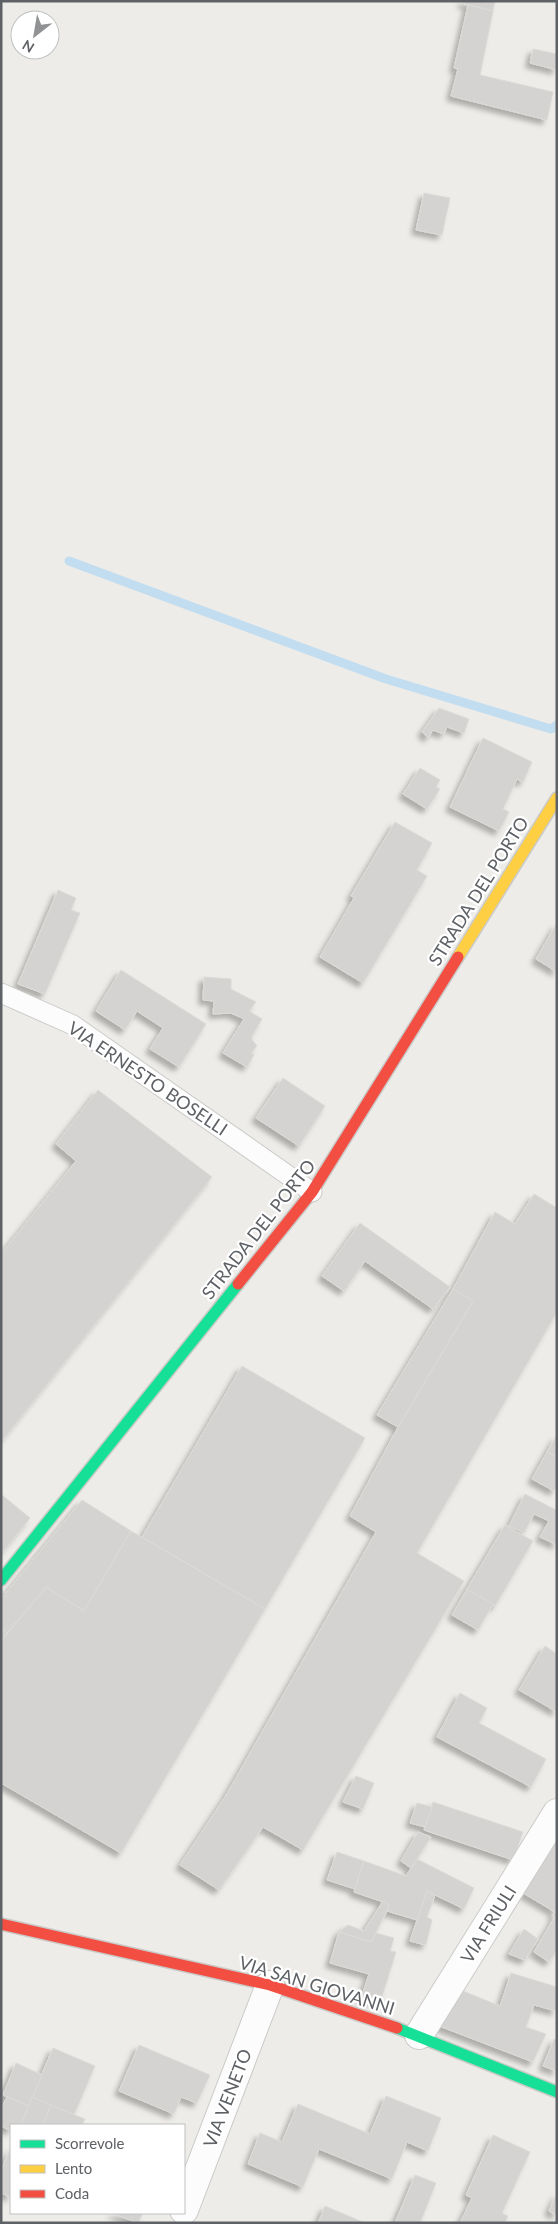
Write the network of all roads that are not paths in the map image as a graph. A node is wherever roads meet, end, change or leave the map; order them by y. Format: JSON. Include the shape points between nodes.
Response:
{"nodes":[{"id":1,"x":557,"y":798,"type":"edge"},
{"id":2,"x":1,"y":993,"type":"edge"},
{"id":3,"x":312,"y":1192,"type":"junction"},
{"id":4,"x":1,"y":1580,"type":"edge"},
{"id":5,"x":557,"y":1813,"type":"edge"},
{"id":6,"x":1,"y":1924,"type":"edge"},
{"id":7,"x":270,"y":1985,"type":"junction"},
{"id":8,"x":418,"y":2035,"type":"junction"},
{"id":9,"x":557,"y":2092,"type":"edge"},
{"id":10,"x":185,"y":2207,"type":"edge"}],
"edges":[{"from":1,"to":3,"type":"street","name":"STRADA DEL PORTO"},
{"from":2,"to":3,"type":"lane","name":"VIA ERNESTO BOSELLI","via":[[74,1025]]},
{"from":3,"to":4,"type":"street","name":"STRADA DEL PORTO"},
{"from":5,"to":8,"type":"street","name":"VIA FRIULI"},
{"from":6,"to":7,"type":"street","name":"VIA SAN GIOVANNI"},
{"from":7,"to":8,"type":"street","name":"VIA SAN GIOVANNI"},
{"from":7,"to":10,"type":"street","name":"VIA VENETO"},
{"from":8,"to":9,"type":"street","name":"VIA SAN GIOVANNI"}]}
